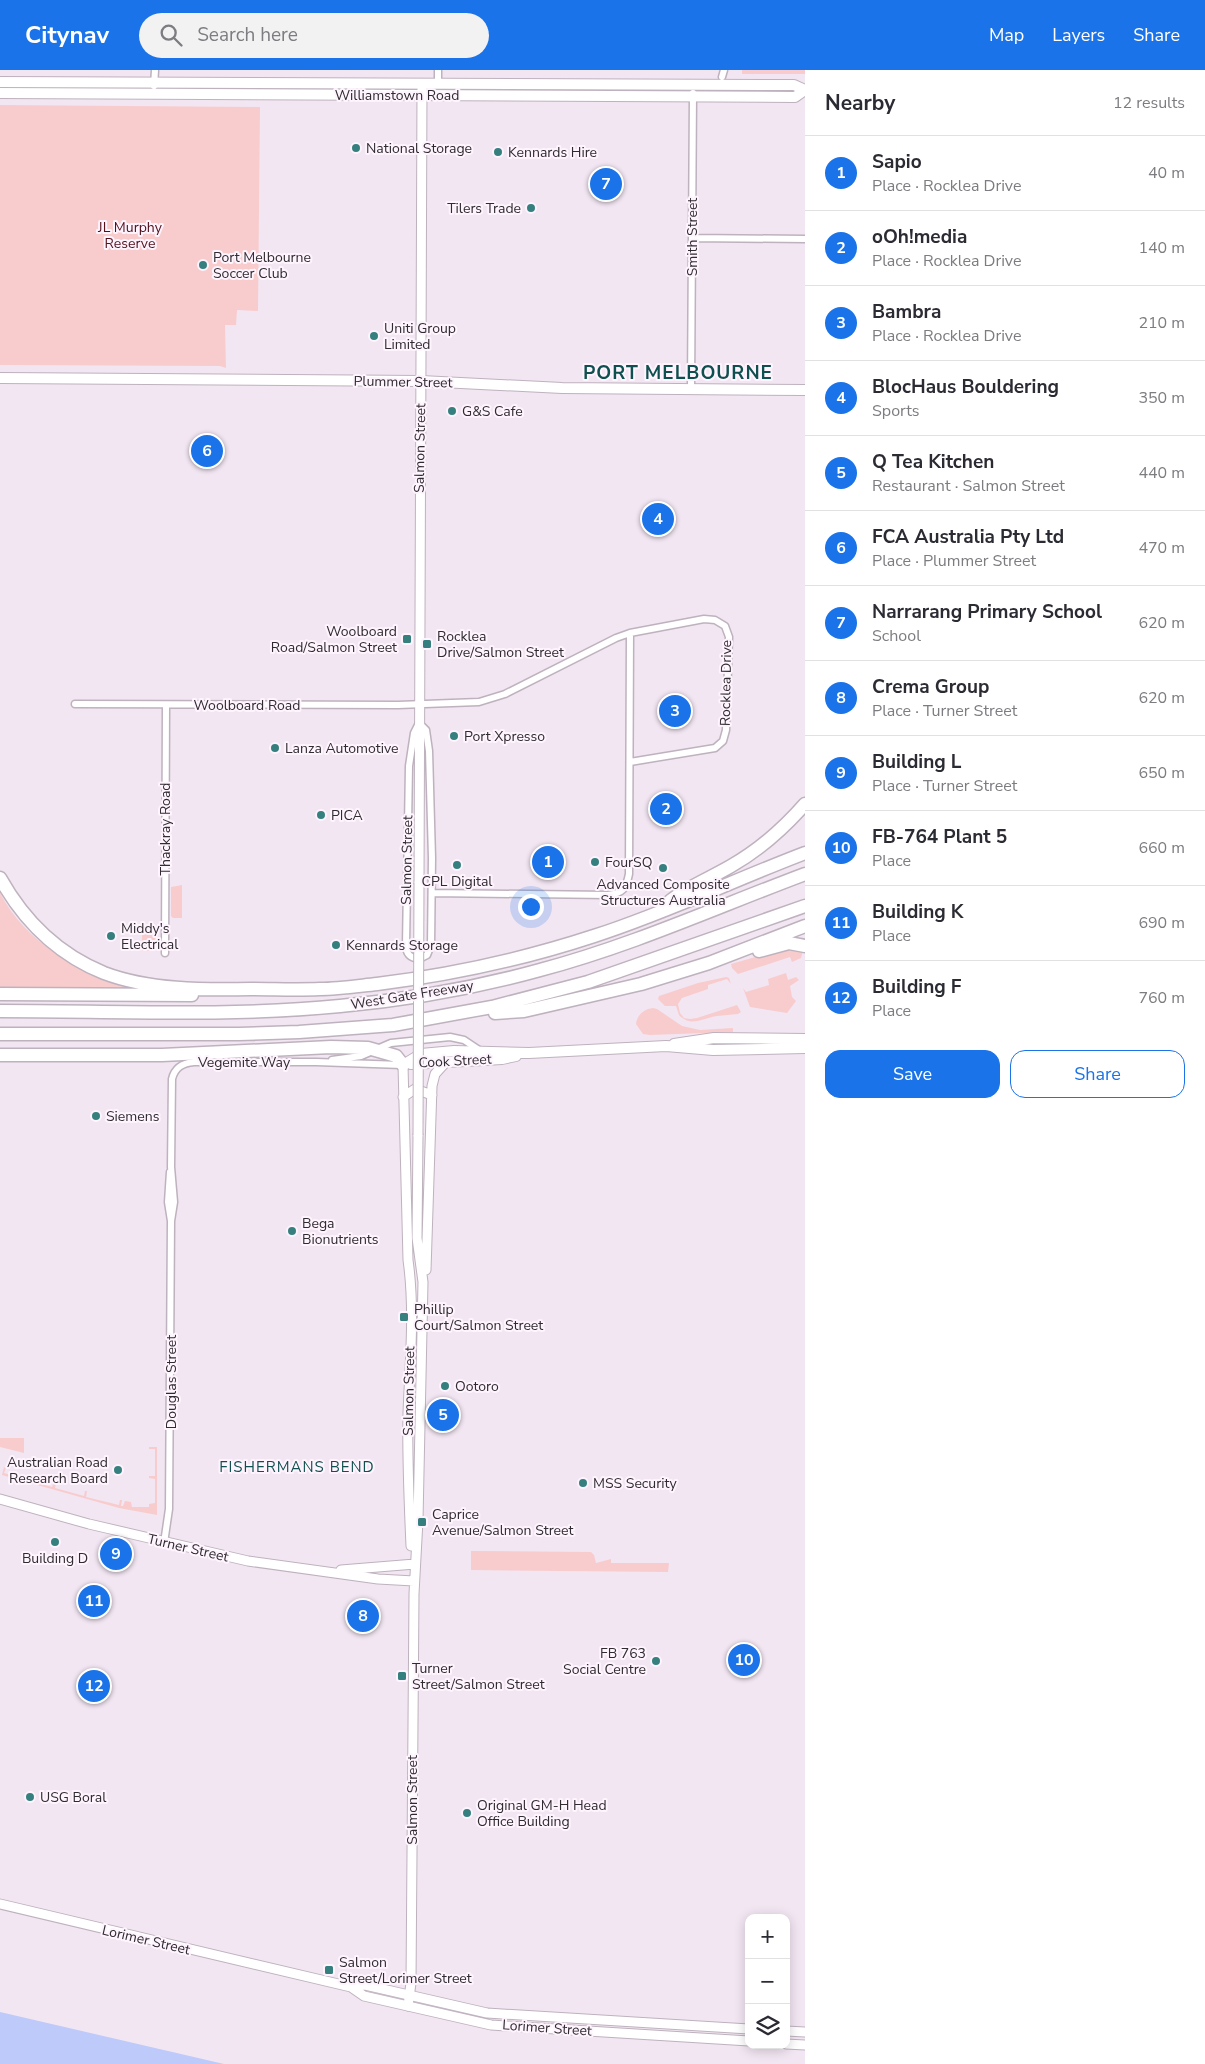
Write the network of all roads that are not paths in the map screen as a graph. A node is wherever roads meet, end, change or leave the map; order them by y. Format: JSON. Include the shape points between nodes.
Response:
{"nodes":[{"id":1,"x":155,"y":70,"type":"edge"},
{"id":2,"x":438,"y":70,"type":"edge"},
{"id":3,"x":0,"y":82,"type":"edge"},
{"id":4,"x":422,"y":83,"type":"junction"},
{"id":5,"x":438,"y":84,"type":"junction"},
{"id":6,"x":693,"y":85,"type":"junction"},
{"id":7,"x":794,"y":85,"type":"junction"},
{"id":8,"x":805,"y":85,"type":"edge"},
{"id":9,"x":154,"y":88,"type":"junction"},
{"id":10,"x":805,"y":90,"type":"edge"},
{"id":11,"x":0,"y":92,"type":"edge"},
{"id":12,"x":422,"y":96,"type":"junction"},
{"id":13,"x":693,"y":96,"type":"junction"},
{"id":14,"x":800,"y":96,"type":"edge"},
{"id":15,"x":692,"y":238,"type":"junction"},
{"id":16,"x":805,"y":239,"type":"edge"},
{"id":17,"x":0,"y":378,"type":"edge"},
{"id":18,"x":421,"y":381,"type":"junction"},
{"id":19,"x":691,"y":390,"type":"junction"},
{"id":20,"x":805,"y":390,"type":"edge"},
{"id":21,"x":630,"y":633,"type":"junction"},
{"id":22,"x":75,"y":704,"type":"dead end"},
{"id":23,"x":418,"y":704,"type":"junction"},
{"id":24,"x":166,"y":705,"type":"junction"},
{"id":25,"x":419,"y":723,"type":"junction"},
{"id":26,"x":630,"y":762,"type":"junction"},
{"id":27,"x":805,"y":804,"type":"edge"},
{"id":28,"x":805,"y":853,"type":"edge"},
{"id":29,"x":805,"y":874,"type":"edge"},
{"id":30,"x":0,"y":878,"type":"edge"},
{"id":31,"x":432,"y":893,"type":"junction"},
{"id":32,"x":805,"y":906,"type":"edge"},
{"id":33,"x":655,"y":915,"type":"junction"},
{"id":34,"x":805,"y":926,"type":"edge"},
{"id":35,"x":805,"y":946,"type":"edge"},
{"id":36,"x":165,"y":953,"type":"dead end"},
{"id":37,"x":710,"y":962,"type":"junction"},
{"id":38,"x":322,"y":989,"type":"junction"},
{"id":39,"x":0,"y":994,"type":"edge"},
{"id":40,"x":0,"y":1011,"type":"edge"},
{"id":41,"x":443,"y":1017,"type":"junction"},
{"id":42,"x":359,"y":1029,"type":"junction"},
{"id":43,"x":0,"y":1034,"type":"edge"},
{"id":44,"x":714,"y":1038,"type":"junction"},
{"id":45,"x":805,"y":1039,"type":"edge"},
{"id":46,"x":418,"y":1040,"type":"joint"},
{"id":47,"x":666,"y":1046,"type":"junction"},
{"id":48,"x":805,"y":1048,"type":"edge"},
{"id":49,"x":375,"y":1049,"type":"junction"},
{"id":50,"x":714,"y":1050,"type":"junction"},
{"id":51,"x":482,"y":1051,"type":"junction"},
{"id":52,"x":529,"y":1053,"type":"junction"},
{"id":53,"x":0,"y":1054,"type":"edge"},
{"id":54,"x":316,"y":1062,"type":"junction"},
{"id":55,"x":446,"y":1062,"type":"junction"},
{"id":56,"x":402,"y":1065,"type":"junction"},
{"id":57,"x":175,"y":1070,"type":"joint"},
{"id":58,"x":432,"y":1094,"type":"junction"},
{"id":59,"x":403,"y":1097,"type":"junction"},
{"id":60,"x":418,"y":1238,"type":"junction"},
{"id":61,"x":410,"y":1278,"type":"junction"},
{"id":62,"x":423,"y":1282,"type":"junction"},
{"id":63,"x":408,"y":1438,"type":"junction"},
{"id":64,"x":418,"y":1439,"type":"junction"},
{"id":65,"x":0,"y":1499,"type":"edge"},
{"id":66,"x":413,"y":1511,"type":"junction"},
{"id":67,"x":164,"y":1543,"type":"junction"},
{"id":68,"x":414,"y":1564,"type":"junction"},
{"id":69,"x":321,"y":1571,"type":"junction"},
{"id":70,"x":414,"y":1580,"type":"junction"},
{"id":71,"x":0,"y":1904,"type":"edge"},
{"id":72,"x":351,"y":1987,"type":"junction"},
{"id":73,"x":410,"y":1995,"type":"junction"},
{"id":74,"x":408,"y":2006,"type":"junction"},
{"id":75,"x":745,"y":2029,"type":"edge"},
{"id":76,"x":790,"y":2031,"type":"edge"},
{"id":77,"x":805,"y":2032,"type":"edge"},
{"id":78,"x":745,"y":2041,"type":"edge"},
{"id":79,"x":790,"y":2044,"type":"edge"},
{"id":80,"x":805,"y":2045,"type":"edge"}],
"edges":[{"from":1,"to":9,"type":"street"},
{"from":2,"to":5,"type":"street"},
{"from":3,"to":9,"type":"main road","name":"Williamstown Road"},
{"from":4,"to":5,"type":"main road","name":"Williamstown Road"},
{"from":4,"to":9,"type":"main road","name":"Williamstown Road"},
{"from":4,"to":12,"type":"street","name":"Salmon Street"},
{"from":5,"to":6,"type":"main road","name":"Williamstown Road"},
{"from":6,"to":7,"type":"main road","name":"Williamstown Road"},
{"from":6,"to":13,"type":"street","name":"Smith Street"},
{"from":7,"to":8,"type":"main road","name":"Williamstown Road"},
{"from":7,"to":10,"type":"main road","name":"Williamstown Road"},
{"from":9,"to":11,"type":"main road","name":"Williamstown Road"},
{"from":9,"to":12,"type":"main road","name":"Williamstown Road"},
{"from":10,"to":14,"type":"main road","name":"Williamstown Road"},
{"from":12,"to":13,"type":"main road","name":"Williamstown Road"},
{"from":12,"to":18,"type":"street","name":"Salmon Street"},
{"from":13,"to":14,"type":"main road","name":"Williamstown Road"},
{"from":13,"to":15,"type":"street","name":"Smith Street"},
{"from":15,"to":16,"type":"street"},
{"from":15,"to":19,"type":"street","name":"Smith Street"},
{"from":17,"to":18,"type":"main road","name":"Plummer Street"},
{"from":18,"to":19,"type":"main road","name":"Plummer Street"},
{"from":18,"to":23,"type":"street","name":"Salmon Street"},
{"from":19,"to":20,"type":"main road","name":"Plummer Street"},
{"from":21,"to":23,"type":"street","name":"Rocklea Drive","via":[[498,698],[469,703]]},
{"from":21,"to":26,"type":"street"},
{"from":21,"to":26,"type":"street","name":"Rocklea Drive","via":[[704,619],[725,626],[729,637],[723,741],[714,748]]},
{"from":22,"to":24,"type":"street","name":"Woolboard Road"},
{"from":23,"to":24,"type":"street","name":"Woolboard Road"},
{"from":23,"to":25,"type":"street","name":"Salmon Street"},
{"from":24,"to":36,"type":"street","name":"Thackray Road"},
{"from":25,"to":31,"type":"street","name":"Salmon Street","via":[[426,730],[428,751]]},
{"from":25,"to":31,"type":"street","name":"Salmon Street","via":[[414,733],[409,766],[406,893],[406,948],[415,959],[425,958],[431,949]]},
{"from":25,"to":60,"type":"street","name":"Salmon Street","bridge":true},
{"from":26,"to":31,"type":"street","via":[[629,874],[625,890],[619,894]]},
{"from":27,"to":33,"type":"highway","via":[[746,857],[686,889]]},
{"from":28,"to":33,"type":"highway"},
{"from":29,"to":40,"type":"highway","name":"West Gate Freeway","via":[[592,956],[443,992],[285,1010]]},
{"from":30,"to":38,"type":"highway","via":[[18,907],[46,938],[67,954],[104,972],[136,982],[189,988]]},
{"from":32,"to":41,"type":"highway","name":"West Gate Freeway","via":[[588,982]]},
{"from":33,"to":38,"type":"highway","via":[[554,949],[455,972]]},
{"from":34,"to":37,"type":"highway"},
{"from":35,"to":37,"type":"highway","via":[[789,943]]},
{"from":37,"to":41,"type":"highway","via":[[641,984],[524,1011]]},
{"from":38,"to":39,"type":"highway","via":[[265,994]]},
{"from":41,"to":42,"type":"highway","name":"West Gate Freeway"},
{"from":42,"to":43,"type":"highway","name":"West Gate Freeway","via":[[239,1034]]},
{"from":42,"to":53,"type":"highway","via":[[305,1040],[150,1050]]},
{"from":44,"to":45,"type":"main road","name":"Cook Street"},
{"from":44,"to":47,"type":"main road","name":"Cook Street"},
{"from":44,"to":50,"type":"main road"},
{"from":46,"to":49,"type":"street","name":"Vegemite Way","via":[[391,1043]]},
{"from":46,"to":51,"type":"street","name":"Cook Street","via":[[457,1037]]},
{"from":47,"to":50,"type":"main road","name":"Cook Street"},
{"from":47,"to":52,"type":"main road","name":"Cook Street"},
{"from":48,"to":50,"type":"main road","name":"Cook Street"},
{"from":49,"to":53,"type":"highway","via":[[331,1047],[119,1055]]},
{"from":49,"to":54,"type":"street","name":"Vegemite Way","via":[[358,1058]]},
{"from":49,"to":56,"type":"highway","via":[[396,1056]]},
{"from":51,"to":52,"type":"main road","name":"Cook Street"},
{"from":51,"to":56,"type":"main road","name":"Cook Street","via":[[429,1052]]},
{"from":52,"to":55,"type":"main road","name":"Cook Street","via":[[502,1059]]},
{"from":54,"to":56,"type":"street","name":"Vegemite Way"},
{"from":54,"to":57,"type":"street","name":"Vegemite Way","via":[[189,1063]]},
{"from":55,"to":56,"type":"main road","name":"Cook Street"},
{"from":55,"to":58,"type":"street","name":"Salmon Street","via":[[435,1074]]},
{"from":56,"to":59,"type":"street","name":"Salmon Street"},
{"from":57,"to":67,"type":"street","name":"Douglas Street","via":[[168,1193],[171,1221],[169,1509]]},
{"from":58,"to":59,"type":"street","via":[[415,1090]]},
{"from":58,"to":62,"type":"street","name":"Salmon Street"},
{"from":59,"to":61,"type":"street","name":"Salmon Street"},
{"from":60,"to":61,"type":"street","name":"Salmon Street"},
{"from":60,"to":62,"type":"street","name":"Salmon Street"},
{"from":61,"to":63,"type":"street","name":"Salmon Street"},
{"from":62,"to":64,"type":"street","name":"Salmon Street"},
{"from":63,"to":64,"type":"street"},
{"from":63,"to":66,"type":"street","name":"Salmon Street"},
{"from":64,"to":66,"type":"street","name":"Salmon Street"},
{"from":65,"to":67,"type":"street","name":"Turner Street"},
{"from":66,"to":68,"type":"street","name":"Salmon Street"},
{"from":67,"to":69,"type":"street","name":"Turner Street","via":[[261,1564]]},
{"from":68,"to":69,"type":"street","name":"Turner Street"},
{"from":68,"to":70,"type":"street","name":"Salmon Street"},
{"from":69,"to":70,"type":"street","name":"Turner Street"},
{"from":70,"to":73,"type":"street","name":"Salmon Street"},
{"from":71,"to":72,"type":"street","name":"Lorimer Street"},
{"from":72,"to":73,"type":"street","name":"Lorimer Street","via":[[365,1985]]},
{"from":72,"to":74,"type":"street","name":"Lorimer Street","via":[[364,1996]]},
{"from":73,"to":74,"type":"street","name":"Salmon Street"},
{"from":73,"to":75,"type":"street","name":"Lorimer Street","via":[[487,2013]]},
{"from":74,"to":78,"type":"street","name":"Lorimer Street","via":[[495,2025]]},
{"from":76,"to":77,"type":"street"},
{"from":79,"to":80,"type":"street"}]}
